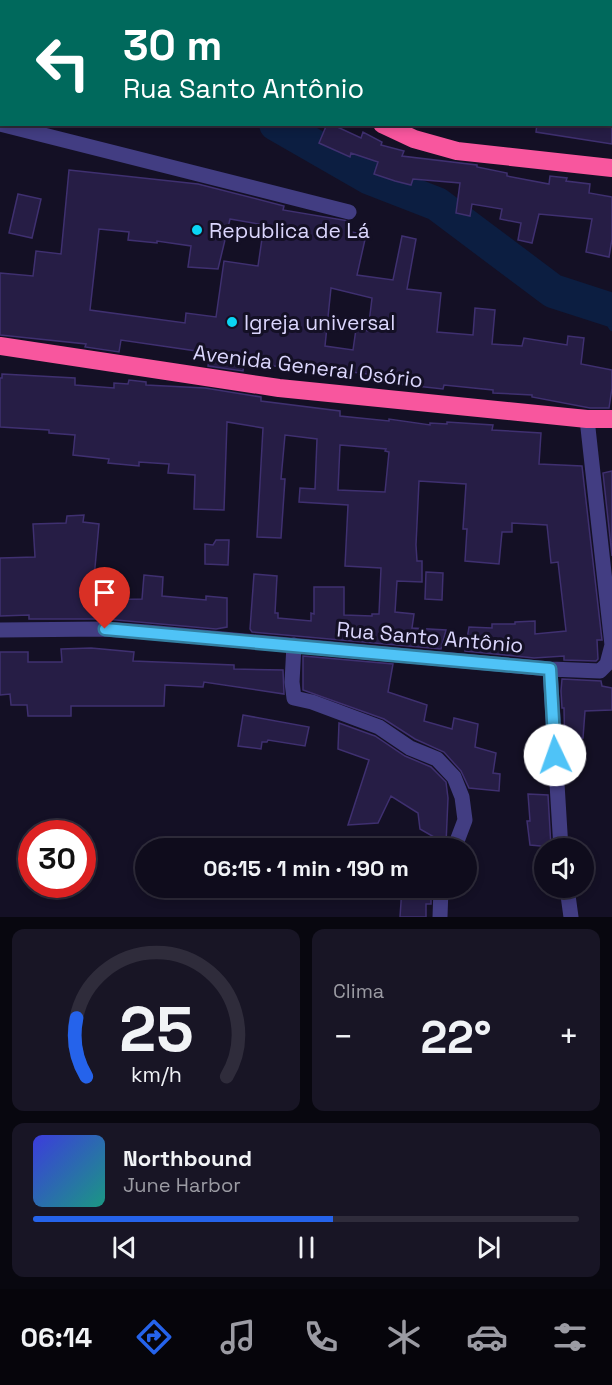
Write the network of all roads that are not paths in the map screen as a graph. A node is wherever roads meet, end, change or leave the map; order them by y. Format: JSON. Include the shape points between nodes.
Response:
{"nodes":[{"id":1,"x":8,"y":126,"type":"edge"},
{"id":2,"x":386,"y":126,"type":"edge"},
{"id":3,"x":612,"y":168,"type":"edge"},
{"id":4,"x":349,"y":212,"type":"dead end"},
{"id":5,"x":0,"y":346,"type":"edge"},
{"id":6,"x":587,"y":418,"type":"junction"},
{"id":7,"x":612,"y":419,"type":"edge"},
{"id":8,"x":0,"y":630,"type":"edge"},
{"id":9,"x":294,"y":645,"type":"junction"},
{"id":10,"x":550,"y":669,"type":"junction"},
{"id":11,"x":458,"y":838,"type":"edge"},
{"id":12,"x":560,"y":838,"type":"edge"},
{"id":13,"x":441,"y":898,"type":"edge"},
{"id":14,"x":568,"y":898,"type":"edge"},
{"id":15,"x":440,"y":917,"type":"edge"},
{"id":16,"x":571,"y":917,"type":"edge"}],
"edges":[{"from":1,"to":4,"type":"street"},
{"from":2,"to":3,"type":"highway","via":[[414,139],[457,151]]},
{"from":5,"to":6,"type":"highway","name":"Avenida General Osório","via":[[279,388]]},
{"from":6,"to":7,"type":"highway","name":"Avenida General Osório"},
{"from":6,"to":10,"type":"street","name":"Rua Santo Antônio","via":[[612,645],[608,664],[600,671]]},
{"from":8,"to":9,"type":"street","name":"Rua Santo Antônio","via":[[105,629]]},
{"from":9,"to":10,"type":"street","name":"Rua Santo Antônio"},
{"from":9,"to":11,"type":"street","via":[[294,698],[379,728],[410,748],[437,759],[454,777],[465,820]]},
{"from":10,"to":12,"type":"street"},
{"from":13,"to":15,"type":"street"},
{"from":14,"to":16,"type":"street"}]}
